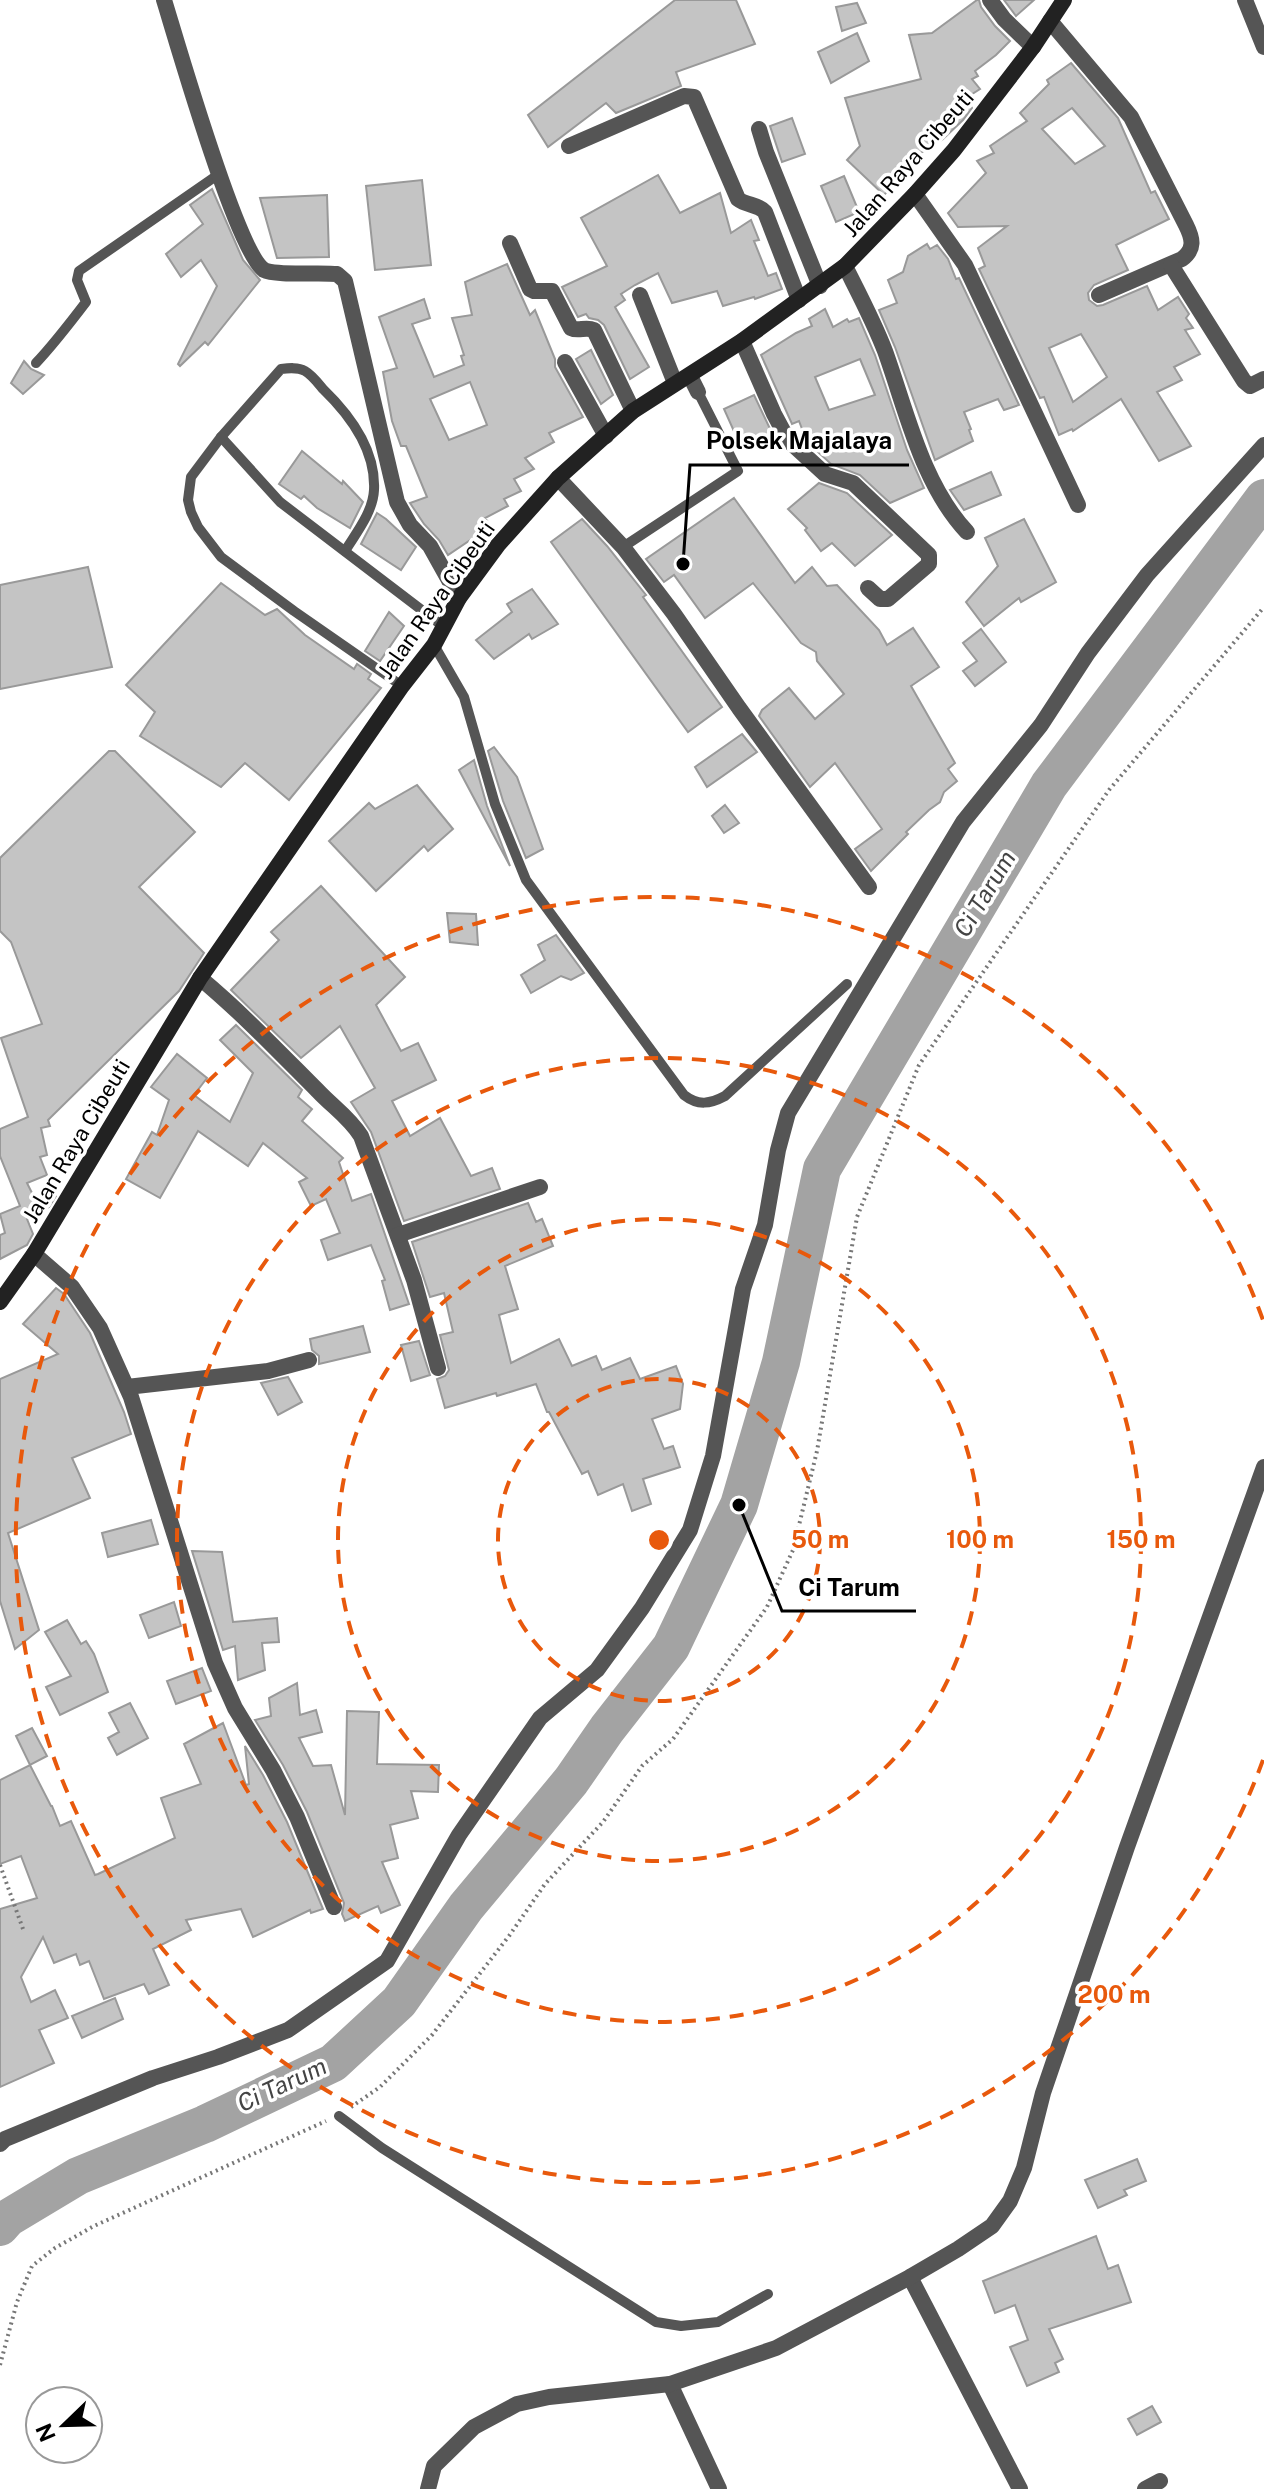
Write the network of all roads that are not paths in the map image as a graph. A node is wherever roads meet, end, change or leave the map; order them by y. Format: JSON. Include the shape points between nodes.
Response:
{"nodes":[{"id":1,"x":164,"y":0,"type":"edge"},
{"id":2,"x":990,"y":0,"type":"edge"},
{"id":3,"x":1064,"y":0,"type":"edge"},
{"id":4,"x":1245,"y":0,"type":"edge"},
{"id":5,"x":1050,"y":21,"type":"junction"},
{"id":6,"x":1033,"y":47,"type":"junction"},
{"id":7,"x":1264,"y":47,"type":"edge"},
{"id":8,"x":759,"y":129,"type":"dead end"},
{"id":9,"x":569,"y":146,"type":"dead end"},
{"id":10,"x":219,"y":174,"type":"junction"},
{"id":11,"x":915,"y":194,"type":"junction"},
{"id":12,"x":510,"y":243,"type":"dead end"},
{"id":13,"x":1171,"y":265,"type":"junction"},
{"id":14,"x":845,"y":266,"type":"junction"},
{"id":15,"x":820,"y":286,"type":"junction"},
{"id":16,"x":640,"y":295,"type":"dead end"},
{"id":17,"x":1099,"y":295,"type":"dead end"},
{"id":18,"x":799,"y":300,"type":"junction"},
{"id":19,"x":742,"y":341,"type":"junction"},
{"id":20,"x":565,"y":362,"type":"dead end"},
{"id":21,"x":36,"y":363,"type":"dead end"},
{"id":22,"x":683,"y":379,"type":"junction"},
{"id":23,"x":1264,"y":379,"type":"edge"},
{"id":24,"x":698,"y":392,"type":"joint"},
{"id":25,"x":633,"y":411,"type":"junction"},
{"id":26,"x":606,"y":436,"type":"junction"},
{"id":27,"x":221,"y":437,"type":"junction"},
{"id":28,"x":1264,"y":445,"type":"edge"},
{"id":29,"x":558,"y":478,"type":"junction"},
{"id":30,"x":1078,"y":505,"type":"dead end"},
{"id":31,"x":967,"y":532,"type":"dead end"},
{"id":32,"x":623,"y":547,"type":"junction"},
{"id":33,"x":345,"y":551,"type":"junction"},
{"id":34,"x":868,"y":588,"type":"dead end"},
{"id":35,"x":459,"y":598,"type":"junction"},
{"id":36,"x":444,"y":627,"type":"junction"},
{"id":37,"x":434,"y":645,"type":"junction"},
{"id":38,"x":402,"y":686,"type":"junction"},
{"id":39,"x":869,"y":887,"type":"dead end"},
{"id":40,"x":200,"y":978,"type":"junction"},
{"id":41,"x":847,"y":984,"type":"dead end"},
{"id":42,"x":540,"y":1187,"type":"dead end"},
{"id":43,"x":398,"y":1235,"type":"junction"},
{"id":44,"x":34,"y":1254,"type":"junction"},
{"id":45,"x":1,"y":1297,"type":"edge"},
{"id":46,"x":309,"y":1360,"type":"dead end"},
{"id":47,"x":438,"y":1368,"type":"dead end"},
{"id":48,"x":127,"y":1387,"type":"junction"},
{"id":49,"x":1264,"y":1467,"type":"edge"},
{"id":50,"x":334,"y":1907,"type":"dead end"},
{"id":51,"x":339,"y":2116,"type":"dead end"},
{"id":52,"x":0,"y":2144,"type":"edge"},
{"id":53,"x":910,"y":2277,"type":"junction"},
{"id":54,"x":768,"y":2294,"type":"dead end"},
{"id":55,"x":670,"y":2384,"type":"junction"},
{"id":56,"x":428,"y":2489,"type":"edge"},
{"id":57,"x":719,"y":2489,"type":"edge"},
{"id":58,"x":1020,"y":2489,"type":"edge"}],
"edges":[{"from":1,"to":10,"type":"street"},
{"from":2,"to":6,"type":"street"},
{"from":3,"to":5,"type":"main road","name":"Jalan Raya Cibeuti"},
{"from":4,"to":7,"type":"street"},
{"from":5,"to":6,"type":"main road","name":"Jalan Raya Cibeuti"},
{"from":5,"to":13,"type":"street","via":[[1131,117],[1186,225],[1192,249]]},
{"from":6,"to":11,"type":"main road","name":"Jalan Raya Cibeuti"},
{"from":8,"to":15,"type":"street"},
{"from":9,"to":18,"type":"street","via":[[684,96],[694,97],[738,199],[765,212]]},
{"from":10,"to":21,"type":"lane","via":[[79,271],[85,305]]},
{"from":10,"to":35,"type":"street","via":[[261,268],[337,274],[345,281],[397,502]]},
{"from":11,"to":14,"type":"main road","name":"Jalan Raya Cibeuti"},
{"from":11,"to":30,"type":"street","via":[[965,265]]},
{"from":12,"to":25,"type":"street","via":[[530,289],[552,291],[571,328],[594,330]]},
{"from":13,"to":17,"type":"street"},
{"from":13,"to":23,"type":"street","via":[[1244,381],[1250,386]]},
{"from":14,"to":15,"type":"main road","name":"Jalan Raya Cibeuti"},
{"from":14,"to":31,"type":"street","via":[[883,347],[931,479]]},
{"from":15,"to":18,"type":"main road","name":"Jalan Raya Cibeuti"},
{"from":16,"to":22,"type":"street"},
{"from":18,"to":19,"type":"main road","name":"Jalan Raya Cibeuti"},
{"from":19,"to":22,"type":"main road","name":"Jalan Raya Cibeuti"},
{"from":19,"to":34,"type":"street","via":[[788,440],[825,474],[853,483],[929,555],[929,564],[888,599],[882,601]]},
{"from":20,"to":26,"type":"street"},
{"from":22,"to":24,"type":"street"},
{"from":22,"to":25,"type":"main road","name":"Jalan Raya Cibeuti"},
{"from":24,"to":32,"type":"lane","via":[[738,471]]},
{"from":25,"to":26,"type":"main road","name":"Jalan Raya Cibeuti"},
{"from":26,"to":29,"type":"main road","name":"Jalan Raya Cibeuti"},
{"from":27,"to":33,"type":"lane","via":[[280,502]]},
{"from":27,"to":33,"type":"lane","via":[[281,369],[305,371],[361,435],[374,469],[374,495]]},
{"from":27,"to":38,"type":"lane","via":[[191,477],[188,500],[198,527],[221,557]]},
{"from":28,"to":52,"type":"street","via":[[1147,575],[1041,725],[963,822],[788,1113],[765,1225],[743,1289],[713,1456],[690,1530],[597,1670],[540,1718],[459,1835],[387,1961],[288,2030],[153,2078]]},
{"from":29,"to":32,"type":"street"},
{"from":29,"to":35,"type":"main road","name":"Jalan Raya Cibeuti"},
{"from":32,"to":39,"type":"street"},
{"from":33,"to":36,"type":"lane"},
{"from":35,"to":36,"type":"main road","name":"Jalan Raya Cibeuti"},
{"from":36,"to":37,"type":"main road","name":"Jalan Raya Cibeuti"},
{"from":37,"to":38,"type":"main road","name":"Jalan Raya Cibeuti"},
{"from":37,"to":41,"type":"lane","via":[[464,697],[495,804],[526,880],[684,1095],[702,1103],[725,1096]]},
{"from":38,"to":40,"type":"main road","name":"Jalan Raya Cibeuti"},
{"from":40,"to":43,"type":"street","via":[[356,1127]]},
{"from":40,"to":44,"type":"main road","name":"Jalan Raya Cibeuti"},
{"from":42,"to":43,"type":"street"},
{"from":43,"to":47,"type":"street"},
{"from":44,"to":45,"type":"main road","name":"Jalan Raya Cibeuti"},
{"from":44,"to":48,"type":"street","via":[[72,1287],[100,1328]]},
{"from":46,"to":48,"type":"street","via":[[268,1371]]},
{"from":48,"to":50,"type":"street","via":[[215,1663],[297,1817]]},
{"from":49,"to":53,"type":"street","via":[[1117,1876],[1010,2201],[992,2226]]},
{"from":51,"to":54,"type":"lane","via":[[656,2322],[718,2322]]},
{"from":53,"to":55,"type":"street","via":[[776,2348]]},
{"from":53,"to":58,"type":"street"},
{"from":55,"to":56,"type":"street","via":[[517,2404],[474,2427],[434,2466]]},
{"from":55,"to":57,"type":"street"}]}
